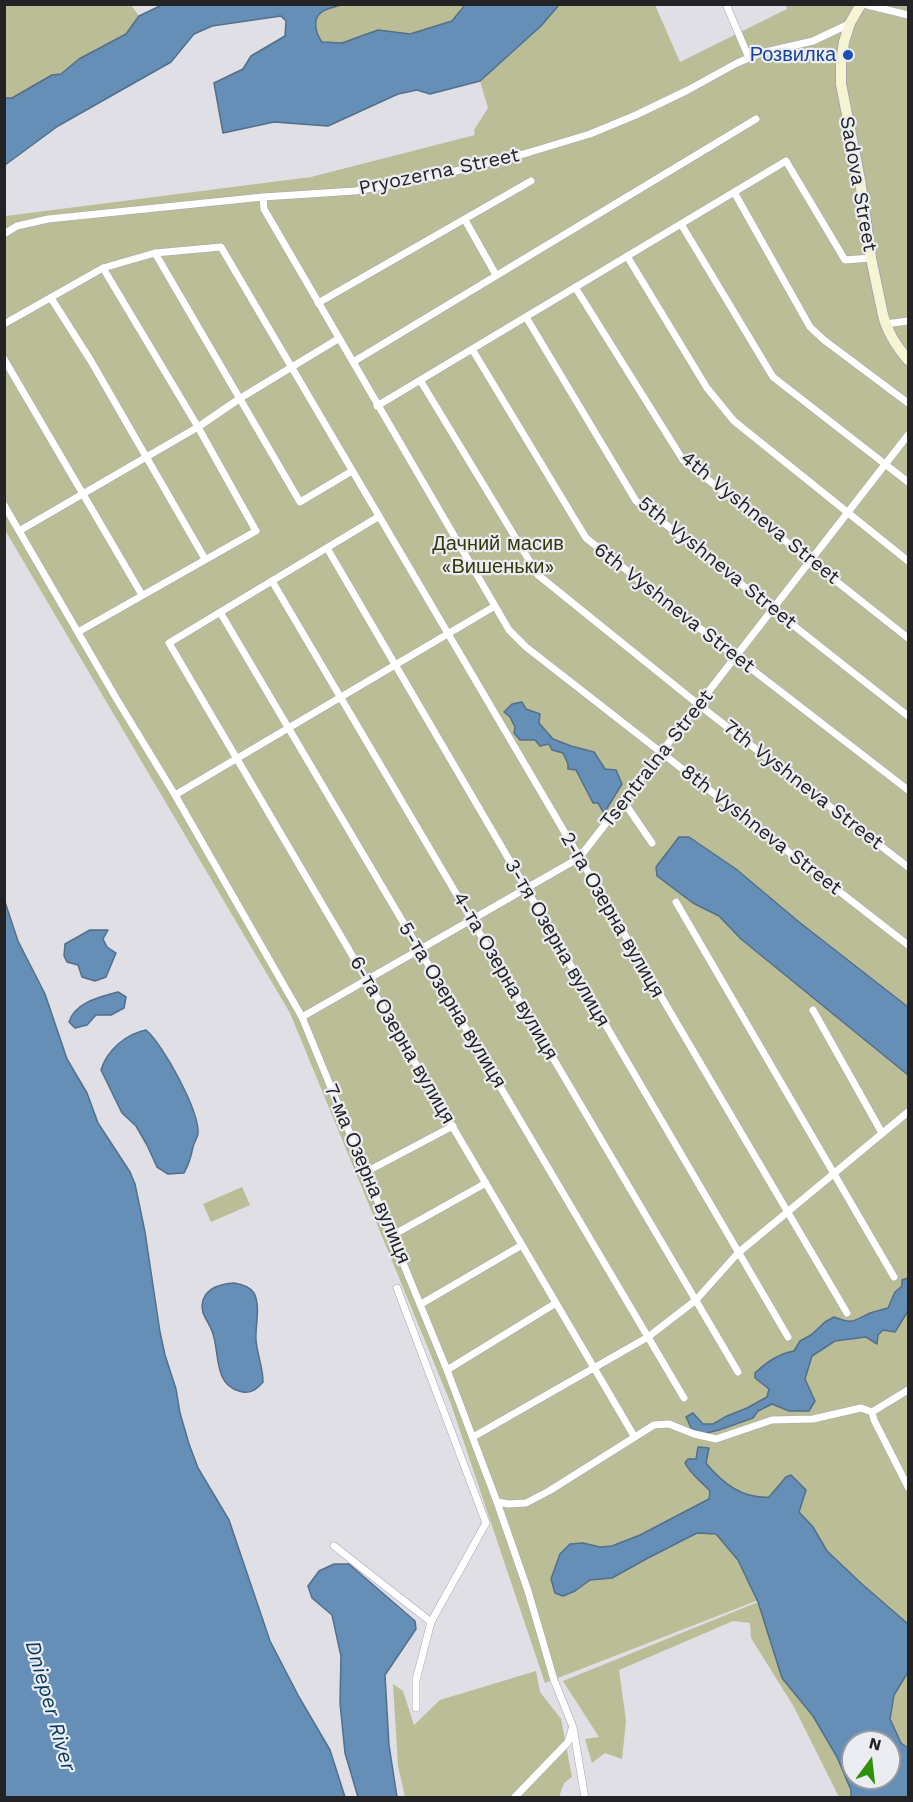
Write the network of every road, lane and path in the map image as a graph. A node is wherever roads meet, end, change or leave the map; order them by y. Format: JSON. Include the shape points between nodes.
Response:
{"nodes":[{"id":1,"x":726,"y":4,"type":"edge"},
{"id":2,"x":862,"y":4,"type":"edge"},
{"id":3,"x":909,"y":15,"type":"edge"},
{"id":4,"x":850,"y":23,"type":"junction"},
{"id":5,"x":749,"y":58,"type":"junction"},
{"id":6,"x":756,"y":119,"type":"dead end"},
{"id":7,"x":531,"y":181,"type":"dead end"},
{"id":8,"x":734,"y":192,"type":"junction"},
{"id":9,"x":262,"y":197,"type":"junction"},
{"id":10,"x":465,"y":220,"type":"junction"},
{"id":11,"x":681,"y":224,"type":"junction"},
{"id":12,"x":4,"y":234,"type":"edge"},
{"id":13,"x":155,"y":252,"type":"junction"},
{"id":14,"x":627,"y":256,"type":"junction"},
{"id":15,"x":871,"y":258,"type":"junction"},
{"id":16,"x":103,"y":268,"type":"junction"},
{"id":17,"x":496,"y":275,"type":"junction"},
{"id":18,"x":575,"y":287,"type":"junction"},
{"id":19,"x":51,"y":298,"type":"junction"},
{"id":20,"x":318,"y":303,"type":"junction"},
{"id":21,"x":526,"y":317,"type":"junction"},
{"id":22,"x":909,"y":321,"type":"edge"},
{"id":23,"x":4,"y":324,"type":"edge"},
{"id":24,"x":885,"y":324,"type":"junction"},
{"id":25,"x":339,"y":339,"type":"junction"},
{"id":26,"x":472,"y":349,"type":"junction"},
{"id":27,"x":4,"y":359,"type":"edge"},
{"id":28,"x":909,"y":360,"type":"edge"},
{"id":29,"x":353,"y":362,"type":"junction"},
{"id":30,"x":293,"y":368,"type":"junction"},
{"id":31,"x":420,"y":380,"type":"junction"},
{"id":32,"x":239,"y":399,"type":"junction"},
{"id":33,"x":909,"y":403,"type":"edge"},
{"id":34,"x":377,"y":406,"type":"junction"},
{"id":35,"x":198,"y":428,"type":"junction"},
{"id":36,"x":909,"y":435,"type":"edge"},
{"id":37,"x":146,"y":458,"type":"junction"},
{"id":38,"x":886,"y":464,"type":"junction"},
{"id":39,"x":352,"y":471,"type":"junction"},
{"id":40,"x":909,"y":482,"type":"edge"},
{"id":41,"x":84,"y":494,"type":"junction"},
{"id":42,"x":4,"y":505,"type":"edge"},
{"id":43,"x":848,"y":513,"type":"junction"},
{"id":44,"x":378,"y":517,"type":"junction"},
{"id":45,"x":19,"y":531,"type":"junction"},
{"id":46,"x":327,"y":548,"type":"junction"},
{"id":47,"x":206,"y":559,"type":"junction"},
{"id":48,"x":811,"y":561,"type":"junction"},
{"id":49,"x":909,"y":561,"type":"edge"},
{"id":50,"x":272,"y":581,"type":"junction"},
{"id":51,"x":142,"y":595,"type":"junction"},
{"id":52,"x":495,"y":606,"type":"junction"},
{"id":53,"x":774,"y":609,"type":"junction"},
{"id":54,"x":220,"y":612,"type":"junction"},
{"id":55,"x":78,"y":632,"type":"junction"},
{"id":56,"x":447,"y":634,"type":"junction"},
{"id":57,"x":909,"y":638,"type":"edge"},
{"id":58,"x":736,"y":657,"type":"junction"},
{"id":59,"x":395,"y":665,"type":"junction"},
{"id":60,"x":340,"y":697,"type":"junction"},
{"id":61,"x":699,"y":705,"type":"junction"},
{"id":62,"x":909,"y":716,"type":"edge"},
{"id":63,"x":288,"y":728,"type":"junction"},
{"id":64,"x":662,"y":753,"type":"junction"},
{"id":65,"x":237,"y":758,"type":"junction"},
{"id":66,"x":909,"y":790,"type":"edge"},
{"id":67,"x":176,"y":795,"type":"junction"},
{"id":68,"x":624,"y":801,"type":"junction"},
{"id":69,"x":652,"y":843,"type":"dead end"},
{"id":70,"x":579,"y":858,"type":"junction"},
{"id":71,"x":909,"y":867,"type":"edge"},
{"id":72,"x":526,"y":889,"type":"junction"},
{"id":73,"x":676,"y":902,"type":"dead end"},
{"id":74,"x":472,"y":920,"type":"junction"},
{"id":75,"x":909,"y":945,"type":"edge"},
{"id":76,"x":419,"y":950,"type":"junction"},
{"id":77,"x":367,"y":980,"type":"junction"},
{"id":78,"x":813,"y":1010,"type":"dead end"},
{"id":79,"x":302,"y":1017,"type":"junction"},
{"id":80,"x":909,"y":1112,"type":"edge"},
{"id":81,"x":453,"y":1126,"type":"junction"},
{"id":82,"x":882,"y":1133,"type":"junction"},
{"id":83,"x":366,"y":1172,"type":"junction"},
{"id":84,"x":834,"y":1174,"type":"junction"},
{"id":85,"x":486,"y":1183,"type":"junction"},
{"id":86,"x":788,"y":1213,"type":"junction"},
{"id":87,"x":393,"y":1235,"type":"junction"},
{"id":88,"x":522,"y":1245,"type":"junction"},
{"id":89,"x":738,"y":1253,"type":"junction"},
{"id":90,"x":894,"y":1277,"type":"dead end"},
{"id":91,"x":397,"y":1288,"type":"dead end"},
{"id":92,"x":696,"y":1300,"type":"junction"},
{"id":93,"x":556,"y":1303,"type":"junction"},
{"id":94,"x":421,"y":1304,"type":"junction"},
{"id":95,"x":847,"y":1313,"type":"dead end"},
{"id":96,"x":648,"y":1337,"type":"junction"},
{"id":97,"x":788,"y":1337,"type":"dead end"},
{"id":98,"x":594,"y":1367,"type":"junction"},
{"id":99,"x":447,"y":1370,"type":"junction"},
{"id":100,"x":738,"y":1372,"type":"dead end"},
{"id":101,"x":909,"y":1390,"type":"edge"},
{"id":102,"x":684,"y":1398,"type":"dead end"},
{"id":103,"x":872,"y":1413,"type":"junction"},
{"id":104,"x":472,"y":1437,"type":"junction"},
{"id":105,"x":634,"y":1437,"type":"junction"},
{"id":106,"x":909,"y":1487,"type":"edge"},
{"id":107,"x":498,"y":1502,"type":"junction"},
{"id":108,"x":334,"y":1546,"type":"dead end"},
{"id":109,"x":431,"y":1622,"type":"junction"},
{"id":110,"x":416,"y":1708,"type":"dead end"},
{"id":111,"x":573,"y":1727,"type":"junction"},
{"id":112,"x":514,"y":1797,"type":"edge"},
{"id":113,"x":585,"y":1797,"type":"edge"}],
"edges":[{"from":1,"to":5,"type":"street"},
{"from":2,"to":3,"type":"street"},
{"from":2,"to":4,"type":"street","name":"Sadova Street"},
{"from":4,"to":5,"type":"street","name":"Pryozerna Street","via":[[813,41]]},
{"from":4,"to":15,"type":"street","name":"Sadova Street","via":[[844,42],[841,84]]},
{"from":5,"to":9,"type":"street","name":"Pryozerna Street","via":[[636,115],[548,147],[428,178],[355,191]]},
{"from":6,"to":17,"type":"street"},
{"from":7,"to":10,"type":"street"},
{"from":8,"to":11,"type":"street"},
{"from":8,"to":15,"type":"street","via":[[786,161],[845,260]]},
{"from":8,"to":33,"type":"street","via":[[810,327]]},
{"from":9,"to":12,"type":"street","name":"Pryozerna Street","via":[[48,219],[17,226]]},
{"from":9,"to":20,"type":"street","name":"8th Vyshneva Street","via":[[264,209]]},
{"from":10,"to":17,"type":"street"},
{"from":10,"to":20,"type":"street"},
{"from":11,"to":14,"type":"street"},
{"from":11,"to":38,"type":"street","via":[[773,377]]},
{"from":13,"to":16,"type":"street"},
{"from":13,"to":30,"type":"street","name":"2-га Озерна вулиця","via":[[221,247]]},
{"from":13,"to":32,"type":"street"},
{"from":14,"to":18,"type":"street"},
{"from":14,"to":43,"type":"street","via":[[707,388],[734,421]]},
{"from":15,"to":24,"type":"street","name":"Sadova Street"},
{"from":16,"to":19,"type":"street"},
{"from":16,"to":35,"type":"street"},
{"from":17,"to":29,"type":"street"},
{"from":18,"to":21,"type":"street"},
{"from":18,"to":48,"type":"street","name":"4th Vyshneva Street","via":[[683,460]]},
{"from":19,"to":23,"type":"street"},
{"from":19,"to":37,"type":"street"},
{"from":20,"to":25,"type":"street","name":"8th Vyshneva Street"},
{"from":21,"to":26,"type":"street"},
{"from":21,"to":53,"type":"street","name":"5th Vyshneva Street","via":[[636,501]]},
{"from":22,"to":24,"type":"street"},
{"from":24,"to":28,"type":"street","name":"Sadova Street"},
{"from":25,"to":29,"type":"street","name":"8th Vyshneva Street"},
{"from":25,"to":30,"type":"street"},
{"from":26,"to":31,"type":"street"},
{"from":26,"to":58,"type":"street","name":"6th Vyshneva Street","via":[[586,538]]},
{"from":27,"to":41,"type":"street"},
{"from":29,"to":34,"type":"street","name":"8th Vyshneva Street"},
{"from":30,"to":32,"type":"street"},
{"from":30,"to":39,"type":"street","name":"2-га Озерна вулиця"},
{"from":31,"to":34,"type":"street"},
{"from":31,"to":61,"type":"street","name":"7th Vyshneva Street","via":[[538,575]]},
{"from":32,"to":35,"type":"street"},
{"from":32,"to":39,"type":"street","via":[[300,502]]},
{"from":34,"to":52,"type":"street","name":"8th Vyshneva Street"},
{"from":35,"to":37,"type":"street"},
{"from":35,"to":47,"type":"street","via":[[256,531]]},
{"from":36,"to":38,"type":"street","name":"Tsentralna Street"},
{"from":37,"to":41,"type":"street"},
{"from":37,"to":47,"type":"street"},
{"from":38,"to":40,"type":"street"},
{"from":38,"to":43,"type":"street","name":"Tsentralna Street"},
{"from":39,"to":44,"type":"street","name":"2-га Озерна вулиця"},
{"from":41,"to":45,"type":"street"},
{"from":41,"to":51,"type":"street"},
{"from":42,"to":45,"type":"street"},
{"from":43,"to":48,"type":"street","name":"Tsentralna Street"},
{"from":43,"to":49,"type":"street"},
{"from":44,"to":46,"type":"street"},
{"from":44,"to":56,"type":"street","name":"2-га Озерна вулиця"},
{"from":45,"to":55,"type":"street"},
{"from":46,"to":50,"type":"street"},
{"from":46,"to":59,"type":"street","name":"3-тя Озерна вулиця"},
{"from":47,"to":51,"type":"street"},
{"from":48,"to":53,"type":"street","name":"Tsentralna Street"},
{"from":48,"to":57,"type":"street","name":"4th Vyshneva Street"},
{"from":50,"to":54,"type":"street"},
{"from":50,"to":60,"type":"street","name":"4-та Озерна вулиця"},
{"from":51,"to":55,"type":"street"},
{"from":52,"to":56,"type":"street"},
{"from":52,"to":64,"type":"street","name":"8th Vyshneva Street","via":[[509,630],[526,647]]},
{"from":53,"to":58,"type":"street","name":"Tsentralna Street"},
{"from":53,"to":62,"type":"street","name":"5th Vyshneva Street"},
{"from":54,"to":63,"type":"street","name":"5-та Озерна вулиця"},
{"from":54,"to":65,"type":"street","name":"6-та Озерна вулиця","via":[[170,643]]},
{"from":55,"to":67,"type":"street","name":"7-ма Озерна вулиця"},
{"from":56,"to":59,"type":"street"},
{"from":56,"to":70,"type":"street","name":"2-га Озерна вулиця"},
{"from":58,"to":61,"type":"street","name":"Tsentralna Street"},
{"from":58,"to":66,"type":"street","name":"6th Vyshneva Street"},
{"from":59,"to":60,"type":"street"},
{"from":59,"to":72,"type":"street","name":"3-тя Озерна вулиця"},
{"from":60,"to":63,"type":"street"},
{"from":60,"to":74,"type":"street","name":"4-та Озерна вулиця"},
{"from":61,"to":64,"type":"street","name":"Tsentralna Street"},
{"from":61,"to":71,"type":"street","name":"7th Vyshneva Street"},
{"from":63,"to":65,"type":"street"},
{"from":63,"to":76,"type":"street","name":"5-та Озерна вулиця"},
{"from":64,"to":68,"type":"street","name":"Tsentralna Street"},
{"from":64,"to":75,"type":"street","name":"8th Vyshneva Street"},
{"from":65,"to":67,"type":"street"},
{"from":65,"to":77,"type":"street","name":"6-та Озерна вулиця"},
{"from":67,"to":79,"type":"street","name":"7-ма Озерна вулиця"},
{"from":68,"to":69,"type":"street"},
{"from":68,"to":70,"type":"street","name":"Tsentralna Street"},
{"from":70,"to":72,"type":"street","name":"Tsentralna Street"},
{"from":70,"to":86,"type":"street","name":"2-га Озерна вулиця"},
{"from":72,"to":74,"type":"street","name":"Tsentralna Street"},
{"from":72,"to":89,"type":"street","name":"3-тя Озерна вулиця"},
{"from":73,"to":84,"type":"street"},
{"from":74,"to":76,"type":"street","name":"Tsentralna Street"},
{"from":74,"to":92,"type":"street","name":"4-та Озерна вулиця"},
{"from":76,"to":77,"type":"street","name":"Tsentralna Street"},
{"from":76,"to":96,"type":"street","name":"5-та Озерна вулиця"},
{"from":77,"to":79,"type":"street","name":"Tsentralna Street"},
{"from":77,"to":81,"type":"street","name":"6-та Озерна вулиця"},
{"from":78,"to":82,"type":"street"},
{"from":79,"to":83,"type":"street","name":"7-ма Озерна вулиця"},
{"from":80,"to":82,"type":"street"},
{"from":81,"to":83,"type":"street"},
{"from":81,"to":85,"type":"street","name":"6-та Озерна вулиця"},
{"from":82,"to":84,"type":"street"},
{"from":83,"to":87,"type":"street","name":"7-ма Озерна вулиця"},
{"from":84,"to":86,"type":"street"},
{"from":84,"to":90,"type":"street"},
{"from":85,"to":87,"type":"street"},
{"from":85,"to":88,"type":"street","name":"6-та Озерна вулиця"},
{"from":86,"to":89,"type":"street"},
{"from":86,"to":95,"type":"street","name":"2-га Озерна вулиця"},
{"from":87,"to":94,"type":"street","name":"7-ма Озерна вулиця"},
{"from":88,"to":93,"type":"street","name":"6-та Озерна вулиця"},
{"from":88,"to":94,"type":"street"},
{"from":89,"to":92,"type":"street"},
{"from":89,"to":97,"type":"street","name":"3-тя Озерна вулиця"},
{"from":91,"to":109,"type":"street","via":[[486,1523]]},
{"from":92,"to":96,"type":"street"},
{"from":92,"to":100,"type":"street","name":"4-та Озерна вулиця"},
{"from":93,"to":98,"type":"street","name":"6-та Озерна вулиця"},
{"from":93,"to":99,"type":"street"},
{"from":94,"to":99,"type":"street","name":"7-ма Озерна вулиця"},
{"from":96,"to":98,"type":"street"},
{"from":96,"to":102,"type":"street","name":"5-та Озерна вулиця"},
{"from":98,"to":104,"type":"street"},
{"from":98,"to":105,"type":"street","name":"6-та Озерна вулиця"},
{"from":99,"to":104,"type":"street","name":"7-ма Озерна вулиця"},
{"from":101,"to":103,"type":"street"},
{"from":103,"to":105,"type":"street","via":[[861,1408],[813,1419],[772,1420],[716,1439],[669,1424],[654,1425]]},
{"from":103,"to":106,"type":"street"},
{"from":104,"to":107,"type":"street","name":"7-ма Озерна вулиця"},
{"from":105,"to":107,"type":"street","via":[[526,1503]]},
{"from":107,"to":111,"type":"street","name":"7-ма Озерна вулиця","via":[[554,1680]]},
{"from":108,"to":109,"type":"street"},
{"from":109,"to":110,"type":"street","via":[[416,1680]]},
{"from":111,"to":112,"type":"street","via":[[568,1742]]},
{"from":111,"to":113,"type":"street","name":"7-ма Озерна вулиця"}]}
